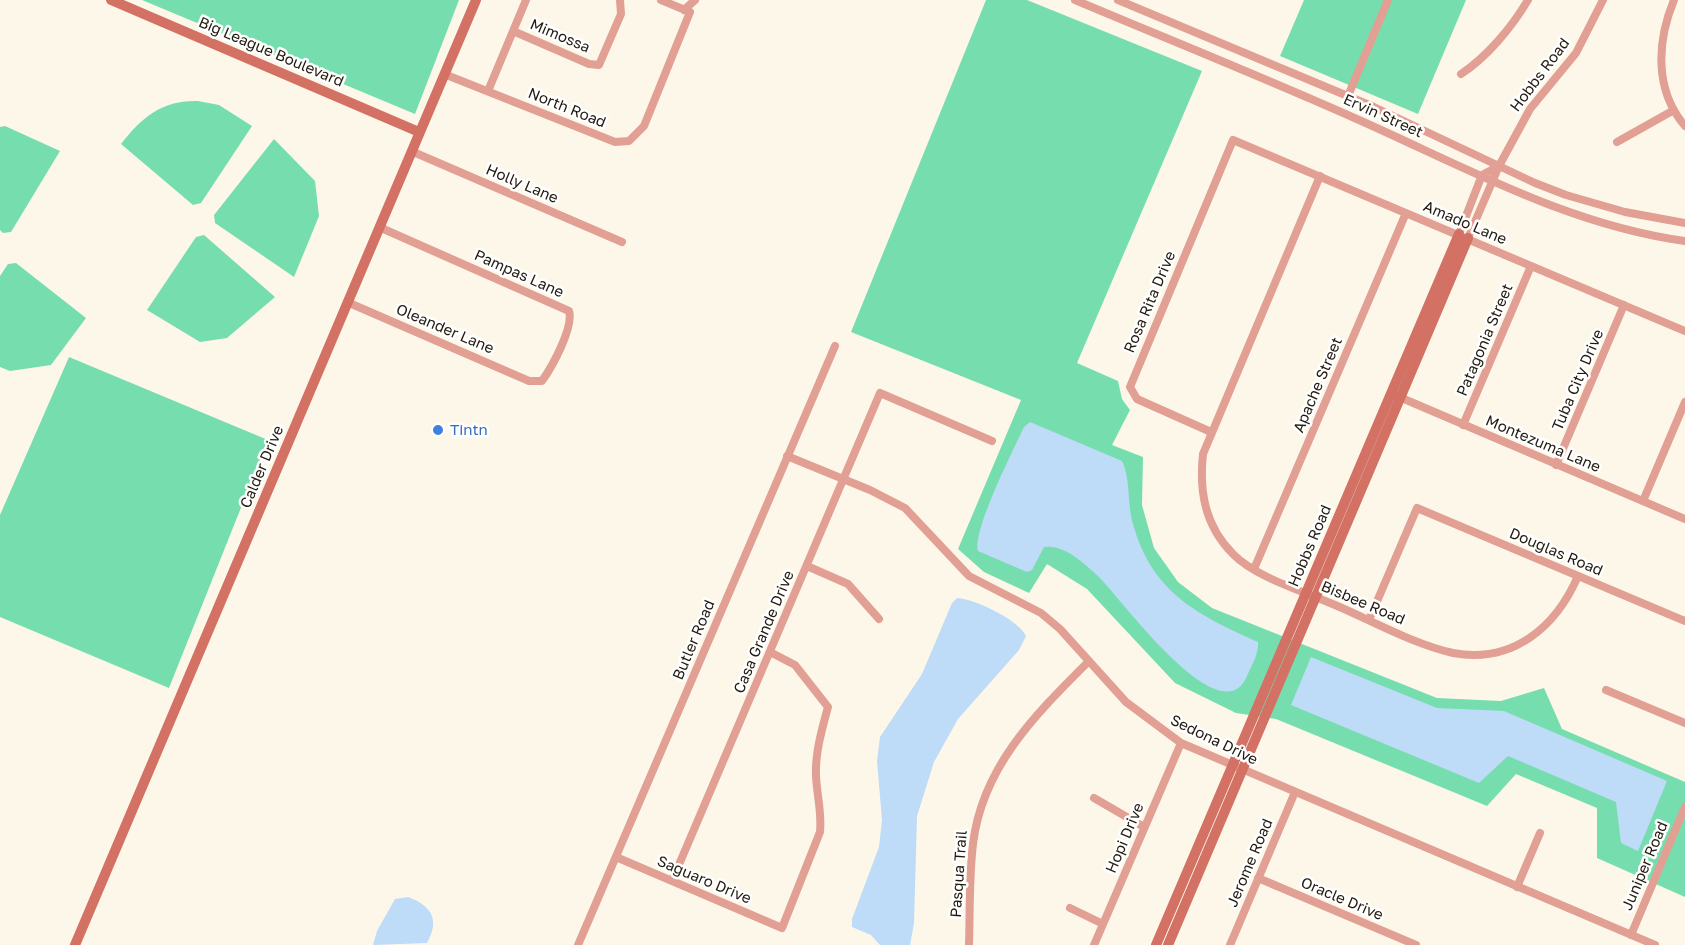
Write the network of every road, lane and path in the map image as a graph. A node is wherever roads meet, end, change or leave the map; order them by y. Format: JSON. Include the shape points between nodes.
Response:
{"nodes":[{"id":1,"x":111,"y":0,"type":"edge"},
{"id":2,"x":476,"y":0,"type":"edge"},
{"id":3,"x":526,"y":0,"type":"edge"},
{"id":4,"x":620,"y":0,"type":"edge"},
{"id":5,"x":661,"y":0,"type":"edge"},
{"id":6,"x":695,"y":0,"type":"edge"},
{"id":7,"x":1075,"y":0,"type":"edge"},
{"id":8,"x":1118,"y":0,"type":"edge"},
{"id":9,"x":1388,"y":0,"type":"edge"},
{"id":10,"x":1528,"y":0,"type":"edge"},
{"id":11,"x":1604,"y":0,"type":"edge"},
{"id":12,"x":1674,"y":0,"type":"edge"},
{"id":13,"x":684,"y":10,"type":"junction"},
{"id":14,"x":513,"y":31,"type":"junction"},
{"id":15,"x":444,"y":74,"type":"junction"},
{"id":16,"x":1461,"y":74,"type":"dead end"},
{"id":17,"x":488,"y":92,"type":"junction"},
{"id":18,"x":1348,"y":96,"type":"junction"},
{"id":19,"x":1674,"y":110,"type":"junction"},
{"id":20,"x":1685,"y":126,"type":"edge"},
{"id":21,"x":419,"y":132,"type":"junction"},
{"id":22,"x":1233,"y":140,"type":"joint"},
{"id":23,"x":1617,"y":142,"type":"dead end"},
{"id":24,"x":411,"y":151,"type":"junction"},
{"id":25,"x":1499,"y":166,"type":"junction"},
{"id":26,"x":1482,"y":175,"type":"junction"},
{"id":27,"x":1320,"y":176,"type":"junction"},
{"id":28,"x":1493,"y":182,"type":"junction"},
{"id":29,"x":1406,"y":213,"type":"junction"},
{"id":30,"x":1685,"y":223,"type":"edge"},
{"id":31,"x":379,"y":227,"type":"junction"},
{"id":32,"x":1463,"y":236,"type":"junction"},
{"id":33,"x":622,"y":242,"type":"dead end"},
{"id":34,"x":1685,"y":242,"type":"edge"},
{"id":35,"x":1531,"y":266,"type":"junction"},
{"id":36,"x":347,"y":302,"type":"junction"},
{"id":37,"x":1624,"y":305,"type":"junction"},
{"id":38,"x":1685,"y":331,"type":"edge"},
{"id":39,"x":835,"y":346,"type":"dead end"},
{"id":40,"x":532,"y":381,"type":"joint"},
{"id":41,"x":1396,"y":396,"type":"junction"},
{"id":42,"x":1685,"y":402,"type":"edge"},
{"id":43,"x":1463,"y":425,"type":"junction"},
{"id":44,"x":1210,"y":432,"type":"junction"},
{"id":45,"x":992,"y":441,"type":"dead end"},
{"id":46,"x":787,"y":456,"type":"junction"},
{"id":47,"x":1556,"y":465,"type":"junction"},
{"id":48,"x":843,"y":480,"type":"junction"},
{"id":49,"x":1642,"y":501,"type":"junction"},
{"id":50,"x":1685,"y":519,"type":"edge"},
{"id":51,"x":807,"y":566,"type":"junction"},
{"id":52,"x":1254,"y":569,"type":"junction"},
{"id":53,"x":1578,"y":576,"type":"junction"},
{"id":54,"x":1311,"y":595,"type":"junction"},
{"id":55,"x":879,"y":619,"type":"dead end"},
{"id":56,"x":1369,"y":620,"type":"junction"},
{"id":57,"x":1685,"y":621,"type":"edge"},
{"id":58,"x":770,"y":652,"type":"junction"},
{"id":59,"x":1088,"y":662,"type":"junction"},
{"id":60,"x":1606,"y":690,"type":"dead end"},
{"id":61,"x":1685,"y":723,"type":"edge"},
{"id":62,"x":1181,"y":743,"type":"junction"},
{"id":63,"x":1237,"y":768,"type":"junction"},
{"id":64,"x":1295,"y":792,"type":"junction"},
{"id":65,"x":1094,"y":798,"type":"dead end"},
{"id":66,"x":1685,"y":807,"type":"edge"},
{"id":67,"x":1144,"y":827,"type":"junction"},
{"id":68,"x":1540,"y":833,"type":"dead end"},
{"id":69,"x":616,"y":857,"type":"junction"},
{"id":70,"x":1258,"y":878,"type":"junction"},
{"id":71,"x":672,"y":881,"type":"junction"},
{"id":72,"x":1517,"y":887,"type":"junction"},
{"id":73,"x":1071,"y":908,"type":"dead end"},
{"id":74,"x":1103,"y":924,"type":"junction"},
{"id":75,"x":1631,"y":935,"type":"junction"},
{"id":76,"x":75,"y":945,"type":"edge"},
{"id":77,"x":578,"y":945,"type":"edge"},
{"id":78,"x":969,"y":945,"type":"edge"},
{"id":79,"x":1094,"y":945,"type":"edge"},
{"id":80,"x":1156,"y":945,"type":"edge"},
{"id":81,"x":1168,"y":945,"type":"edge"},
{"id":82,"x":1230,"y":945,"type":"edge"},
{"id":83,"x":1416,"y":945,"type":"edge"},
{"id":84,"x":1655,"y":945,"type":"edge"}],
"edges":[{"from":1,"to":21,"type":"street","name":"Big League Boulevard"},
{"from":2,"to":15,"type":"street","name":"Calder Drive"},
{"from":3,"to":14,"type":"street"},
{"from":4,"to":14,"type":"street","name":"Mimossa","via":[[621,14],[599,65]]},
{"from":5,"to":13,"type":"street"},
{"from":6,"to":13,"type":"street"},
{"from":7,"to":26,"type":"street","name":"Ervin Street"},
{"from":8,"to":18,"type":"street","name":"Ervin Street"},
{"from":9,"to":18,"type":"street"},
{"from":10,"to":16,"type":"street","via":[[1474,66]]},
{"from":11,"to":25,"type":"street","name":"Hobbs Road","via":[[1576,53],[1530,109]]},
{"from":12,"to":19,"type":"street","via":[[1664,25],[1660,54],[1665,89]]},
{"from":13,"to":17,"type":"street","name":"North Road","via":[[690,12],[644,126],[629,141],[615,142]]},
{"from":14,"to":17,"type":"street"},
{"from":15,"to":17,"type":"street","name":"North Road"},
{"from":15,"to":21,"type":"street","name":"Calder Drive"},
{"from":18,"to":25,"type":"street","name":"Ervin Street"},
{"from":19,"to":20,"type":"street"},
{"from":19,"to":23,"type":"street"},
{"from":21,"to":24,"type":"street","name":"Calder Drive"},
{"from":22,"to":27,"type":"street","name":"Amado Lane"},
{"from":22,"to":44,"type":"street","name":"Rosa Rita Drive","via":[[1130,387],[1137,399]]},
{"from":24,"to":31,"type":"street","name":"Calder Drive"},
{"from":24,"to":33,"type":"street","name":"Holly Lane"},
{"from":25,"to":26,"type":"street"},
{"from":25,"to":28,"type":"street","name":"Hobbs Road"},
{"from":25,"to":30,"type":"street","name":"Ervin Street","via":[[1566,195]]},
{"from":26,"to":28,"type":"street","name":"Ervin Street"},
{"from":26,"to":32,"type":"street","name":"Hobbs Road"},
{"from":27,"to":29,"type":"street","name":"Amado Lane"},
{"from":27,"to":44,"type":"street","name":"Bisbee Road"},
{"from":28,"to":32,"type":"street","name":"Hobbs Road"},
{"from":28,"to":34,"type":"street","name":"Ervin Street","via":[[1594,221]]},
{"from":29,"to":32,"type":"street","name":"Amado Lane"},
{"from":29,"to":52,"type":"street","name":"Apache Street"},
{"from":31,"to":36,"type":"street","name":"Calder Drive"},
{"from":31,"to":40,"type":"street","name":"Pampas Lane","via":[[569,311],[570,324],[549,371],[542,381]]},
{"from":32,"to":35,"type":"street","name":"Amado Lane"},
{"from":32,"to":41,"type":"street","name":"Hobbs Road"},
{"from":35,"to":37,"type":"street","name":"Amado Lane"},
{"from":35,"to":43,"type":"street","name":"Patagonia Street"},
{"from":36,"to":40,"type":"street","name":"Oleander Lane"},
{"from":36,"to":76,"type":"street","name":"Calder Drive"},
{"from":37,"to":38,"type":"street","name":"Amado Lane"},
{"from":37,"to":47,"type":"street","name":"Tuba City Drive"},
{"from":39,"to":46,"type":"street","name":"Butler Road"},
{"from":41,"to":43,"type":"street","name":"Montezuma Lane"},
{"from":41,"to":54,"type":"street","name":"Hobbs Road"},
{"from":42,"to":49,"type":"street"},
{"from":43,"to":47,"type":"street","name":"Montezuma Lane"},
{"from":44,"to":52,"type":"street","name":"Bisbee Road","via":[[1200,480],[1207,516],[1233,554]]},
{"from":45,"to":48,"type":"street","name":"Casa Grande Drive","via":[[879,393]]},
{"from":46,"to":48,"type":"street","name":"Sedona Drive"},
{"from":46,"to":69,"type":"street","name":"Butler Road"},
{"from":47,"to":49,"type":"street","name":"Montezuma Lane"},
{"from":48,"to":51,"type":"street","name":"Casa Grande Drive"},
{"from":48,"to":59,"type":"street","name":"Sedona Drive","via":[[905,508],[969,576],[1041,613]]},
{"from":49,"to":50,"type":"street","name":"Montezuma Lane"},
{"from":51,"to":55,"type":"street","via":[[848,584]]},
{"from":51,"to":58,"type":"street","name":"Casa Grande Drive"},
{"from":52,"to":54,"type":"street","name":"Bisbee Road"},
{"from":53,"to":56,"type":"street","name":"Bisbee Road","via":[[1563,608],[1552,621],[1527,640],[1505,649],[1455,653]]},
{"from":53,"to":56,"type":"street","name":"Douglas Road","via":[[1417,508]]},
{"from":53,"to":57,"type":"street","name":"Douglas Road"},
{"from":54,"to":56,"type":"street","name":"Bisbee Road"},
{"from":54,"to":63,"type":"street","name":"Hobbs Road"},
{"from":58,"to":71,"type":"street","name":"Casa Grande Drive"},
{"from":58,"to":71,"type":"street","name":"Saguaro Drive","via":[[795,665],[828,707],[816,765],[820,832],[782,928]]},
{"from":59,"to":62,"type":"street","name":"Sedona Drive","via":[[1126,702]]},
{"from":59,"to":78,"type":"street","name":"Pasqua Trail","via":[[1031,720],[989,784],[972,845]]},
{"from":60,"to":61,"type":"street"},
{"from":62,"to":63,"type":"street","name":"Sedona Drive"},
{"from":62,"to":67,"type":"street","name":"Hopi Drive"},
{"from":63,"to":64,"type":"street","name":"Sedona Drive"},
{"from":63,"to":80,"type":"street","name":"Hobbs Road"},
{"from":63,"to":81,"type":"street","name":"Hobbs Road"},
{"from":64,"to":70,"type":"street","name":"Jerome Road"},
{"from":64,"to":72,"type":"street","name":"Sedona Drive"},
{"from":65,"to":67,"type":"street"},
{"from":66,"to":75,"type":"street","name":"Juniper Road"},
{"from":67,"to":74,"type":"street","name":"Hopi Drive"},
{"from":68,"to":72,"type":"street"},
{"from":69,"to":71,"type":"street","name":"Saguaro Drive"},
{"from":69,"to":77,"type":"street","name":"Butler Road"},
{"from":70,"to":82,"type":"street","name":"Jerome Road"},
{"from":70,"to":83,"type":"street","name":"Oracle Drive"},
{"from":72,"to":75,"type":"street","name":"Sedona Drive"},
{"from":73,"to":74,"type":"street"},
{"from":74,"to":79,"type":"street","name":"Hopi Drive"},
{"from":75,"to":84,"type":"street","name":"Sedona Drive"}]}
